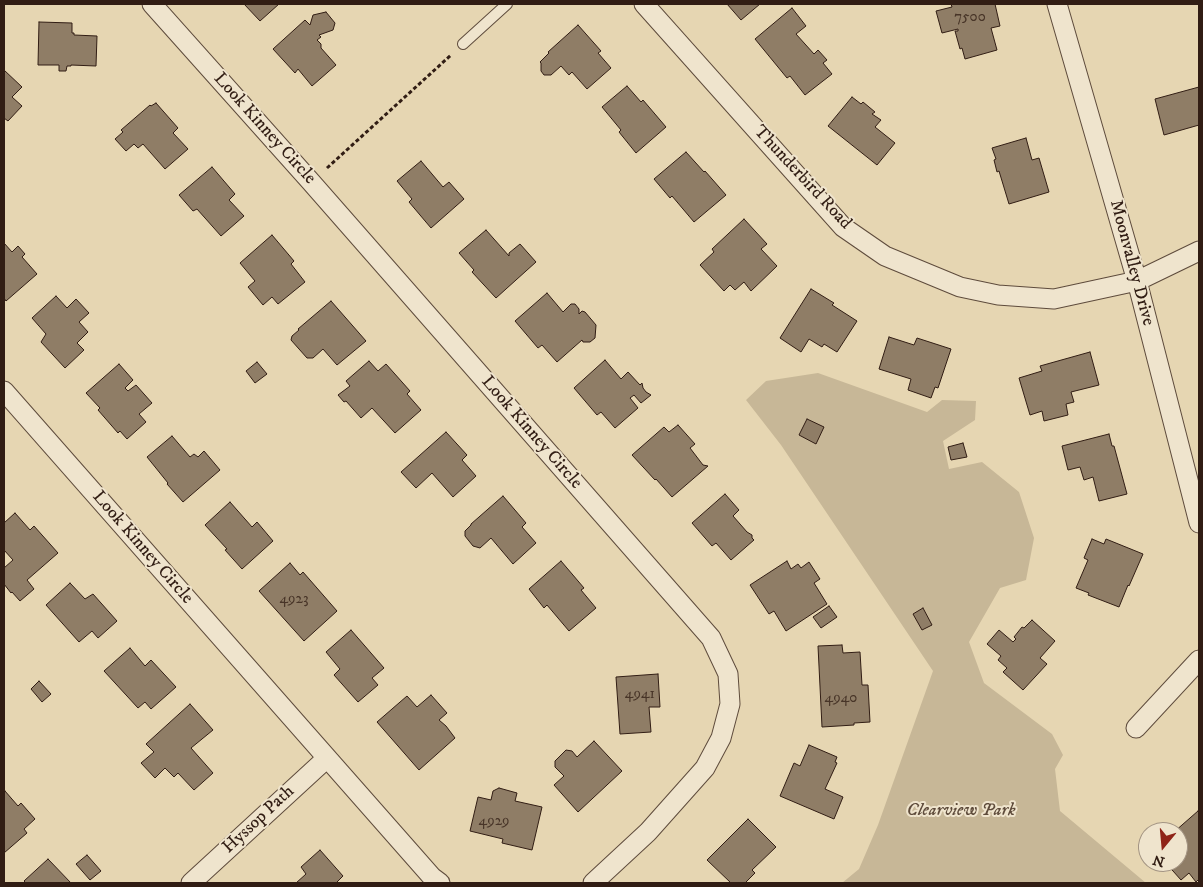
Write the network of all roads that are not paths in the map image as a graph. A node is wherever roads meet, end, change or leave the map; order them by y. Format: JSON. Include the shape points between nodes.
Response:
{"nodes":[{"id":1,"x":152,"y":4,"type":"edge"},
{"id":2,"x":507,"y":4,"type":"edge"},
{"id":3,"x":644,"y":4,"type":"edge"},
{"id":4,"x":1057,"y":4,"type":"edge"},
{"id":5,"x":463,"y":44,"type":"road end"},
{"id":6,"x":1199,"y":251,"type":"edge"},
{"id":7,"x":1137,"y":281,"type":"junction"},
{"id":8,"x":4,"y":391,"type":"edge"},
{"id":9,"x":1199,"y":523,"type":"edge"},
{"id":10,"x":1199,"y":660,"type":"edge"},
{"id":11,"x":1136,"y":728,"type":"dead end"},
{"id":12,"x":327,"y":758,"type":"junction"},
{"id":13,"x":191,"y":883,"type":"edge"},
{"id":14,"x":440,"y":883,"type":"edge"},
{"id":15,"x":592,"y":883,"type":"edge"}],
"edges":[{"from":1,"to":15,"type":"street","name":"Look Kinney Circle","via":[[711,638],[728,674],[730,704],[722,738],[705,768],[648,832]]},
{"from":2,"to":5,"type":"lane"},
{"from":3,"to":7,"type":"street","name":"Thunderbird Road","via":[[843,227],[885,256],[960,287],[998,295],[1054,299]]},
{"from":4,"to":7,"type":"street","name":"Moonvalley Drive"},
{"from":6,"to":7,"type":"street","name":"Thunderbird Road"},
{"from":7,"to":9,"type":"street","name":"Moonvalley Drive"},
{"from":8,"to":12,"type":"street","name":"Look Kinney Circle"},
{"from":10,"to":11,"type":"street"},
{"from":12,"to":13,"type":"street","name":"Hyssop Path"},
{"from":12,"to":14,"type":"street","name":"Look Kinney Circle"}]}
